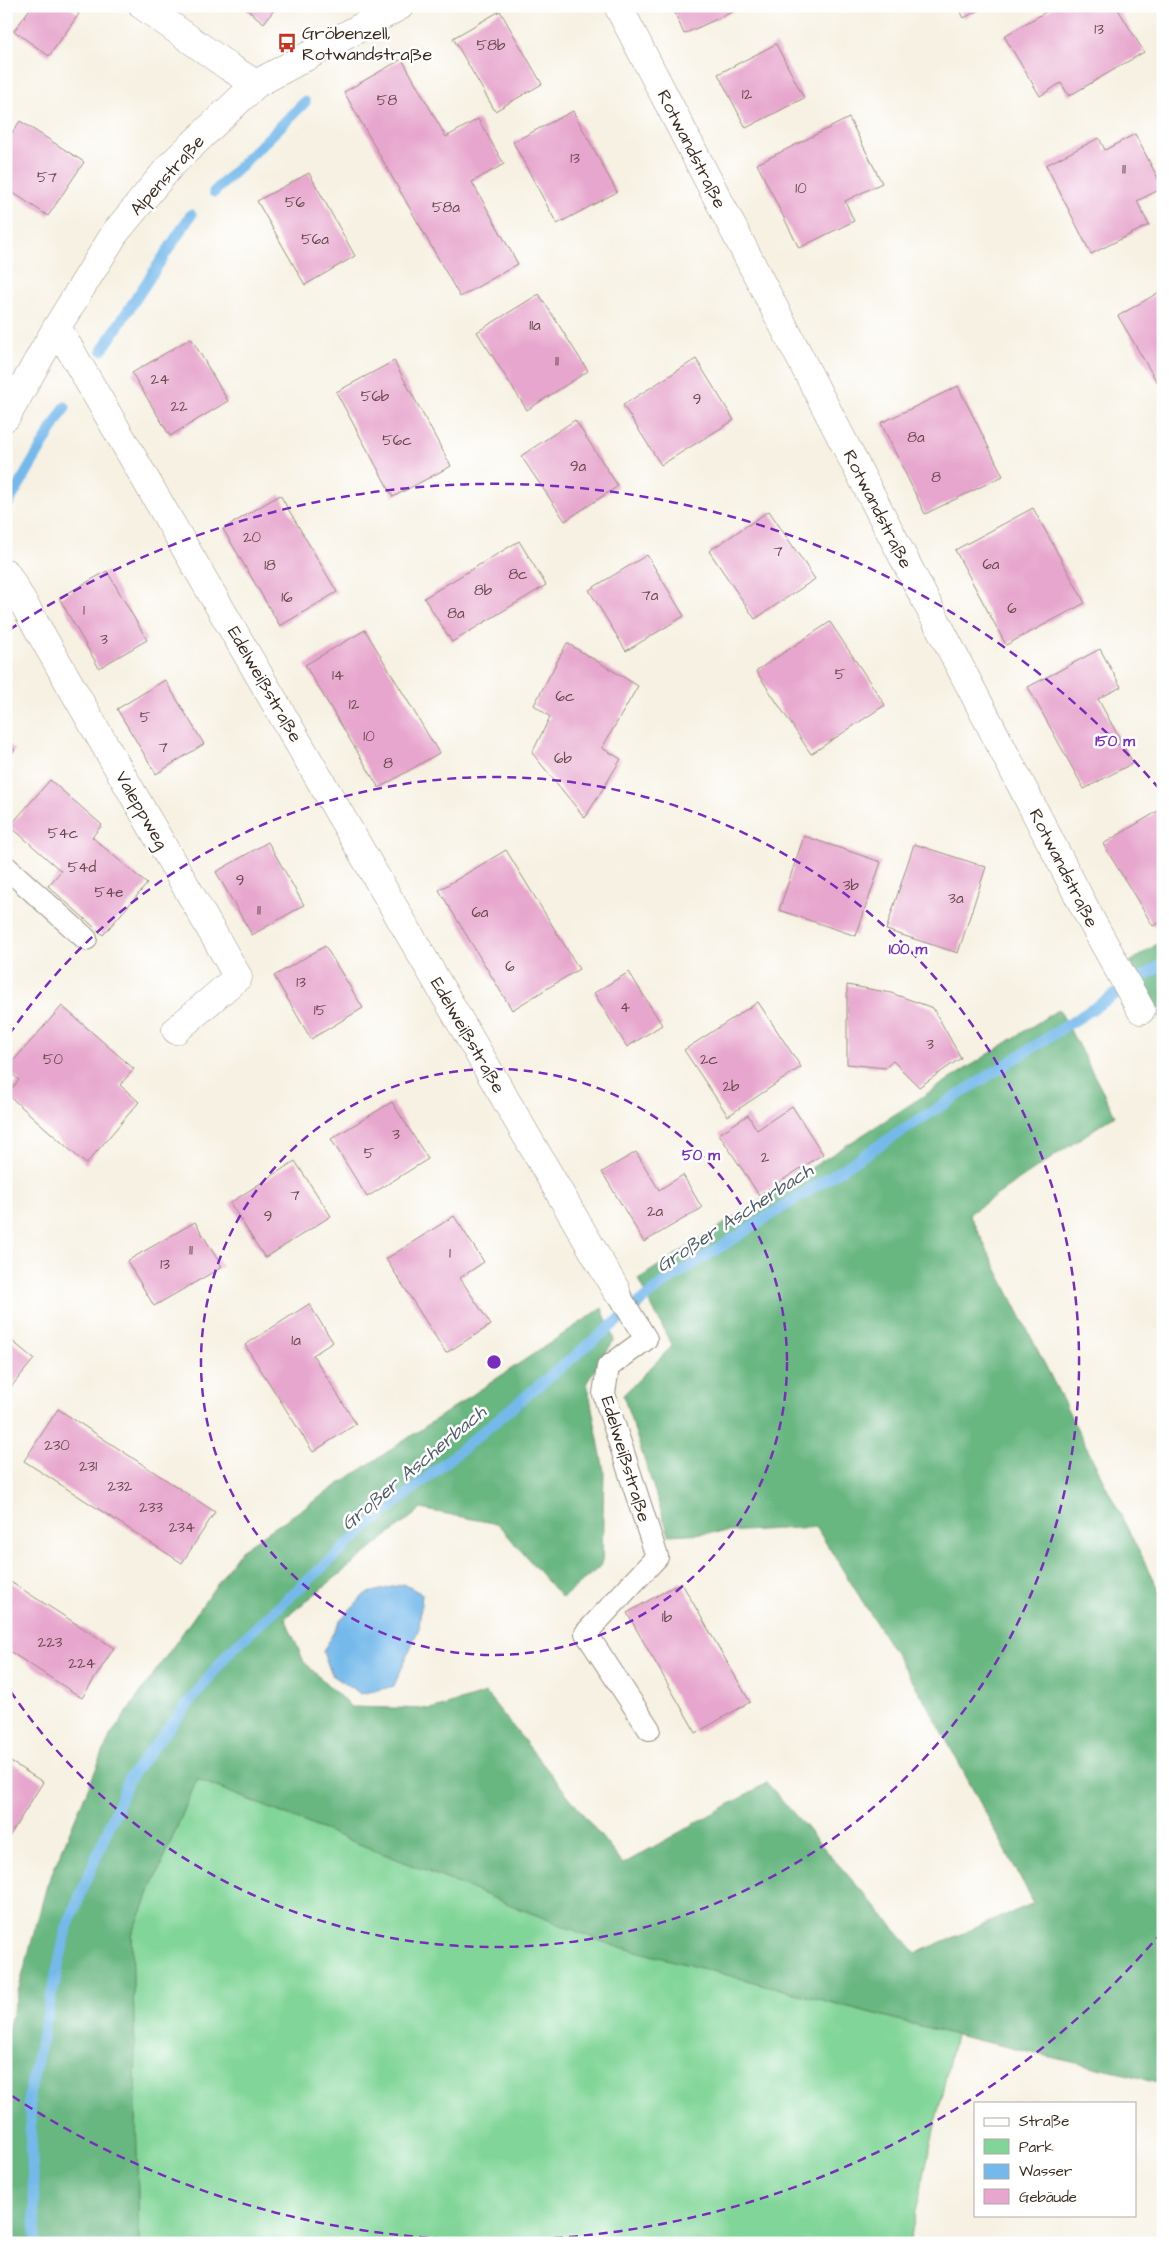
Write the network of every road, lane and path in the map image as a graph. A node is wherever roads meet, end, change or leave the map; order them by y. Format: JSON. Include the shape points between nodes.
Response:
{"nodes":[{"id":1,"x":143,"y":6,"type":"edge"},
{"id":2,"x":400,"y":6,"type":"edge"},
{"id":3,"x":618,"y":6,"type":"edge"},
{"id":4,"x":256,"y":84,"type":"junction"},
{"id":5,"x":57,"y":327,"type":"junction"},
{"id":6,"x":6,"y":417,"type":"edge"},
{"id":7,"x":6,"y":573,"type":"edge"},
{"id":8,"x":6,"y":867,"type":"edge"},
{"id":9,"x":86,"y":939,"type":"dead end"},
{"id":10,"x":1137,"y":1003,"type":"dead end"},
{"id":11,"x":176,"y":1030,"type":"dead end"},
{"id":12,"x":616,"y":1290,"type":"joint"},
{"id":13,"x":649,"y":1729,"type":"dead end"}],
"edges":[{"from":1,"to":4,"type":"street"},
{"from":2,"to":4,"type":"street","name":"Alpenstraße"},
{"from":3,"to":10,"type":"street","name":"Rotwandstraße"},
{"from":4,"to":5,"type":"street","name":"Alpenstraße","via":[[171,165],[122,225]]},
{"from":5,"to":6,"type":"street","name":"Alpenstraße"},
{"from":5,"to":12,"type":"street","name":"Edelweißstraße"},
{"from":7,"to":11,"type":"street","name":"Valeppweg","via":[[238,977]]},
{"from":8,"to":9,"type":"lane"},
{"from":12,"to":13,"type":"lane","name":"Edelweißstraße","via":[[646,1339],[608,1367],[604,1394],[657,1558],[586,1633]]}]}
